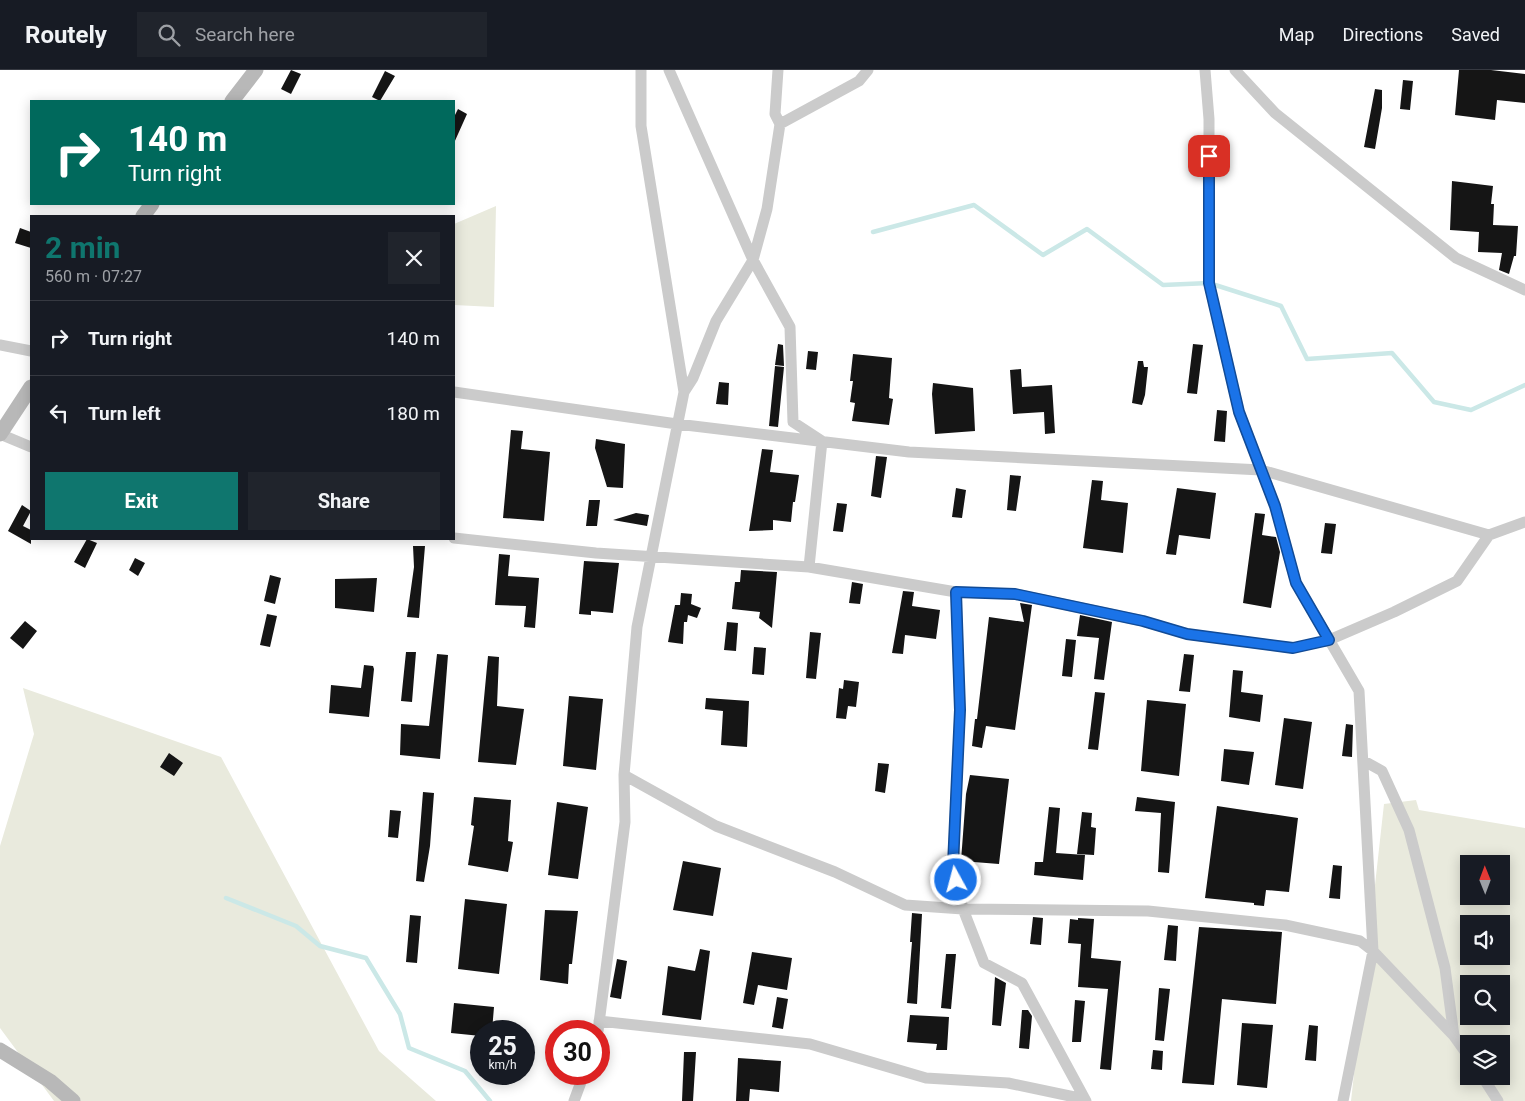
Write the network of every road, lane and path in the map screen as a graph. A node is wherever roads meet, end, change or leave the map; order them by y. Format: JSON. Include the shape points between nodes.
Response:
{"nodes":[{"id":1,"x":256,"y":70,"type":"edge"},
{"id":2,"x":641,"y":70,"type":"edge"},
{"id":3,"x":669,"y":70,"type":"edge"},
{"id":4,"x":778,"y":70,"type":"edge"},
{"id":5,"x":868,"y":70,"type":"edge"},
{"id":6,"x":1205,"y":70,"type":"edge"},
{"id":7,"x":1235,"y":70,"type":"edge"},
{"id":8,"x":233,"y":100,"type":"edge"},
{"id":9,"x":780,"y":124,"type":"junction"},
{"id":10,"x":753,"y":260,"type":"junction"},
{"id":11,"x":1525,"y":290,"type":"edge"},
{"id":12,"x":0,"y":344,"type":"edge"},
{"id":13,"x":30,"y":351,"type":"edge"},
{"id":14,"x":30,"y":389,"type":"edge"},
{"id":15,"x":455,"y":392,"type":"edge"},
{"id":16,"x":684,"y":392,"type":"junction"},
{"id":17,"x":677,"y":424,"type":"junction"},
{"id":18,"x":0,"y":434,"type":"edge"},
{"id":19,"x":822,"y":441,"type":"junction"},
{"id":20,"x":30,"y":447,"type":"edge"},
{"id":21,"x":1261,"y":470,"type":"junction"},
{"id":22,"x":1525,"y":522,"type":"edge"},
{"id":23,"x":1489,"y":535,"type":"junction"},
{"id":24,"x":455,"y":538,"type":"edge"},
{"id":25,"x":651,"y":555,"type":"junction"},
{"id":26,"x":809,"y":567,"type":"junction"},
{"id":27,"x":956,"y":592,"type":"junction"},
{"id":28,"x":1329,"y":640,"type":"junction"},
{"id":29,"x":1364,"y":761,"type":"junction"},
{"id":30,"x":624,"y":776,"type":"junction"},
{"id":31,"x":963,"y":909,"type":"junction"},
{"id":32,"x":1373,"y":951,"type":"junction"},
{"id":33,"x":599,"y":1020,"type":"edge"},
{"id":34,"x":610,"y":1027,"type":"edge"},
{"id":35,"x":1454,"y":1036,"type":"junction"},
{"id":36,"x":1460,"y":1044,"type":"edge"},
{"id":37,"x":0,"y":1050,"type":"edge"},
{"id":38,"x":580,"y":1085,"type":"edge"},
{"id":39,"x":1488,"y":1085,"type":"edge"},
{"id":40,"x":1085,"y":1100,"type":"edge"},
{"id":41,"x":73,"y":1101,"type":"edge"},
{"id":42,"x":574,"y":1101,"type":"edge"},
{"id":43,"x":1343,"y":1101,"type":"edge"},
{"id":44,"x":1498,"y":1101,"type":"edge"}],
"edges":[{"from":1,"to":8,"type":"main road"},
{"from":2,"to":16,"type":"street","via":[[642,126]]},
{"from":3,"to":10,"type":"street"},
{"from":4,"to":9,"type":"street","via":[[775,114]]},
{"from":5,"to":9,"type":"street","via":[[859,81]]},
{"from":6,"to":21,"type":"street","via":[[1209,119],[1209,283],[1239,412]]},
{"from":7,"to":11,"type":"street","via":[[1275,113],[1456,258]]},
{"from":9,"to":10,"type":"street","via":[[767,209]]},
{"from":10,"to":16,"type":"street","via":[[716,321]]},
{"from":10,"to":19,"type":"street","via":[[790,327],[793,422]]},
{"from":12,"to":13,"type":"street"},
{"from":14,"to":18,"type":"main road"},
{"from":15,"to":17,"type":"street"},
{"from":16,"to":17,"type":"street"},
{"from":17,"to":19,"type":"street"},
{"from":17,"to":25,"type":"street"},
{"from":18,"to":20,"type":"street"},
{"from":19,"to":21,"type":"street","via":[[909,452]]},
{"from":19,"to":26,"type":"street"},
{"from":21,"to":23,"type":"street"},
{"from":21,"to":28,"type":"street","via":[[1275,506],[1296,583]]},
{"from":22,"to":23,"type":"street"},
{"from":23,"to":28,"type":"street","via":[[1456,581]]},
{"from":24,"to":25,"type":"street","via":[[596,553]]},
{"from":25,"to":26,"type":"street"},
{"from":25,"to":30,"type":"street","via":[[637,627]]},
{"from":26,"to":27,"type":"street"},
{"from":27,"to":28,"type":"street","via":[[1015,594],[1143,621],[1187,634],[1245,642],[1293,648]]},
{"from":27,"to":31,"type":"street","via":[[960,710],[953,865]]},
{"from":28,"to":29,"type":"street","via":[[1360,691]]},
{"from":29,"to":32,"type":"street"},
{"from":29,"to":35,"type":"street","via":[[1382,771],[1409,830],[1444,968]]},
{"from":30,"to":31,"type":"street","via":[[716,826],[835,872],[905,905]]},
{"from":30,"to":33,"type":"street","via":[[625,822]]},
{"from":31,"to":32,"type":"street","via":[[1148,911],[1285,924],[1360,942]]},
{"from":31,"to":40,"type":"street","via":[[984,963],[1022,983]]},
{"from":32,"to":35,"type":"street"},
{"from":32,"to":43,"type":"street"},
{"from":34,"to":40,"type":"street","via":[[810,1044],[926,1078],[1008,1083]]},
{"from":35,"to":36,"type":"street"},
{"from":37,"to":41,"type":"main road","via":[[50,1081]]},
{"from":38,"to":42,"type":"street"},
{"from":39,"to":44,"type":"street"}]}
